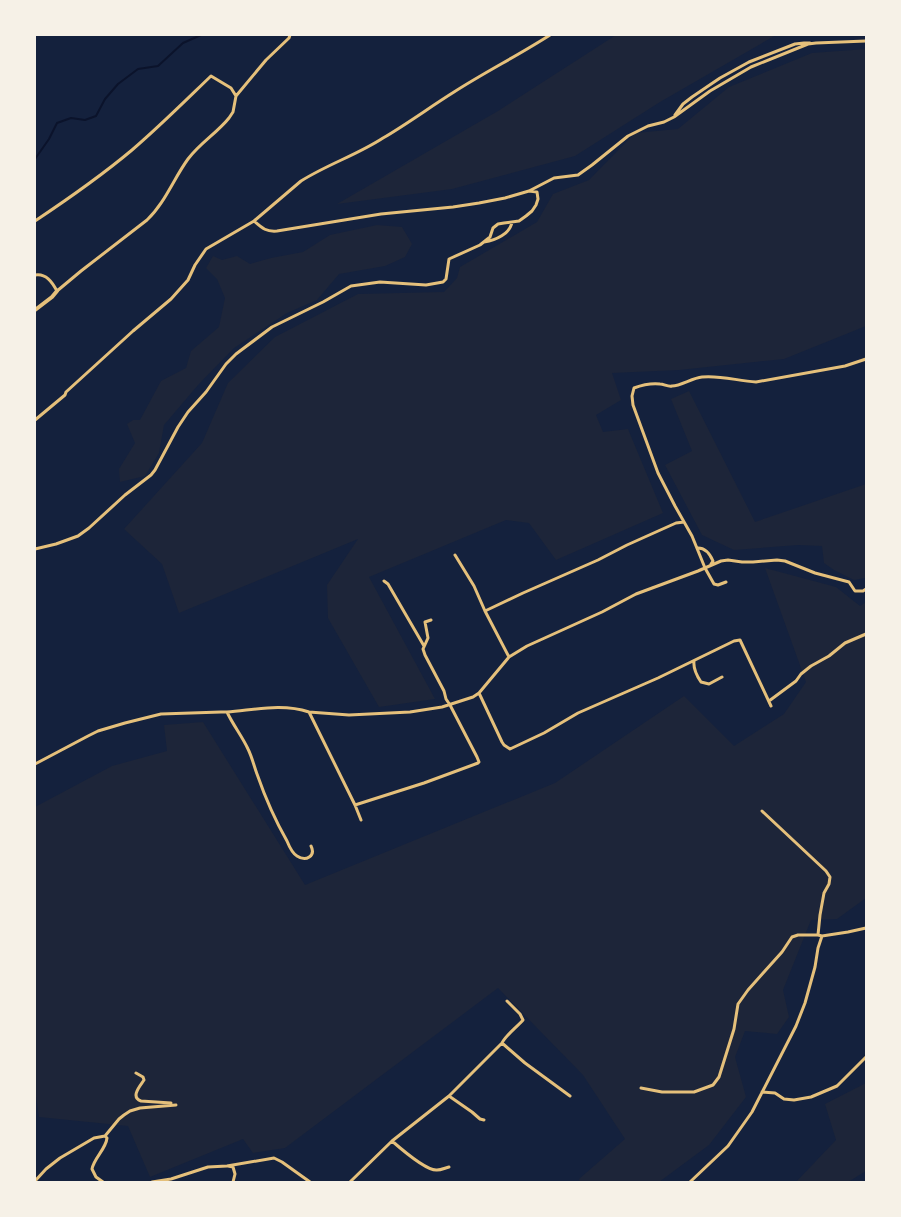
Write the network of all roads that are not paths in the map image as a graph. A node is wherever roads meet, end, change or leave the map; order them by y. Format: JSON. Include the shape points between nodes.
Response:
{"nodes":[{"id":1,"x":290,"y":35,"type":"edge"},
{"id":2,"x":550,"y":35,"type":"edge"},
{"id":3,"x":866,"y":41,"type":"edge"},
{"id":4,"x":236,"y":96,"type":"junction"},
{"id":5,"x":529,"y":190,"type":"junction"},
{"id":6,"x":35,"y":221,"type":"edge"},
{"id":7,"x":254,"y":221,"type":"junction"},
{"id":8,"x":512,"y":222,"type":"junction"},
{"id":9,"x":484,"y":242,"type":"junction"},
{"id":10,"x":35,"y":275,"type":"edge"},
{"id":11,"x":57,"y":292,"type":"junction"},
{"id":12,"x":35,"y":310,"type":"edge"},
{"id":13,"x":866,"y":358,"type":"edge"},
{"id":14,"x":35,"y":420,"type":"edge"},
{"id":15,"x":684,"y":522,"type":"junction"},
{"id":16,"x":35,"y":548,"type":"edge"},
{"id":17,"x":697,"y":548,"type":"junction"},
{"id":18,"x":455,"y":555,"type":"dead end"},
{"id":19,"x":702,"y":562,"type":"junction"},
{"id":20,"x":710,"y":565,"type":"junction"},
{"id":21,"x":705,"y":568,"type":"junction"},
{"id":22,"x":384,"y":580,"type":"dead end"},
{"id":23,"x":726,"y":582,"type":"dead end"},
{"id":24,"x":866,"y":589,"type":"edge"},
{"id":25,"x":485,"y":611,"type":"junction"},
{"id":26,"x":431,"y":620,"type":"dead end"},
{"id":27,"x":866,"y":634,"type":"edge"},
{"id":28,"x":424,"y":647,"type":"junction"},
{"id":29,"x":509,"y":657,"type":"junction"},
{"id":30,"x":694,"y":661,"type":"junction"},
{"id":31,"x":722,"y":677,"type":"dead end"},
{"id":32,"x":479,"y":693,"type":"junction"},
{"id":33,"x":769,"y":701,"type":"junction"},
{"id":34,"x":450,"y":705,"type":"junction"},
{"id":35,"x":772,"y":706,"type":"dead end"},
{"id":36,"x":227,"y":712,"type":"junction"},
{"id":37,"x":309,"y":712,"type":"junction"},
{"id":38,"x":35,"y":764,"type":"edge"},
{"id":39,"x":355,"y":805,"type":"junction"},
{"id":40,"x":762,"y":811,"type":"dead end"},
{"id":41,"x":361,"y":820,"type":"dead end"},
{"id":42,"x":311,"y":846,"type":"dead end"},
{"id":43,"x":866,"y":928,"type":"edge"},
{"id":44,"x":820,"y":936,"type":"junction"},
{"id":45,"x":507,"y":1001,"type":"dead end"},
{"id":46,"x":502,"y":1042,"type":"junction"},
{"id":47,"x":866,"y":1057,"type":"edge"},
{"id":48,"x":136,"y":1073,"type":"dead end"},
{"id":49,"x":641,"y":1088,"type":"dead end"},
{"id":50,"x":762,"y":1092,"type":"junction"},
{"id":51,"x":449,"y":1096,"type":"junction"},
{"id":52,"x":570,"y":1096,"type":"dead end"},
{"id":53,"x":484,"y":1120,"type":"dead end"},
{"id":54,"x":105,"y":1136,"type":"junction"},
{"id":55,"x":392,"y":1141,"type":"junction"},
{"id":56,"x":227,"y":1166,"type":"junction"},
{"id":57,"x":449,"y":1166,"type":"dead end"},
{"id":58,"x":35,"y":1181,"type":"edge"},
{"id":59,"x":103,"y":1182,"type":"edge"},
{"id":60,"x":152,"y":1182,"type":"edge"},
{"id":61,"x":233,"y":1182,"type":"edge"},
{"id":62,"x":310,"y":1182,"type":"edge"},
{"id":63,"x":350,"y":1182,"type":"edge"},
{"id":64,"x":690,"y":1182,"type":"edge"}],
"edges":[{"from":1,"to":4,"type":"street"},
{"from":2,"to":7,"type":"street","via":[[453,92],[384,138],[306,178]]},
{"from":3,"to":5,"type":"street","via":[[810,44],[751,67],[674,117],[628,136],[578,174],[554,178]]},
{"from":4,"to":6,"type":"street","via":[[231,88],[211,76],[131,151]]},
{"from":4,"to":11,"type":"street","via":[[229,118],[187,161],[157,210]]},
{"from":5,"to":7,"type":"street","via":[[479,203],[381,214],[277,231],[262,229]]},
{"from":5,"to":8,"type":"street","via":[[536,192],[538,199],[532,211]]},
{"from":7,"to":14,"type":"street","via":[[206,249],[188,280],[171,299]]},
{"from":8,"to":9,"type":"street","via":[[503,235]]},
{"from":8,"to":9,"type":"street","via":[[498,224]]},
{"from":9,"to":16,"type":"street","via":[[449,259],[446,279],[442,282],[426,285],[380,282],[351,286],[272,327],[226,364],[188,412],[151,475],[78,536]]},
{"from":10,"to":11,"type":"street","via":[[46,277]]},
{"from":11,"to":12,"type":"street"},
{"from":13,"to":15,"type":"street","via":[[845,366],[756,382],[710,376],[672,386],[650,384],[634,388],[633,405],[642,431],[658,473]]},
{"from":15,"to":17,"type":"street"},
{"from":15,"to":25,"type":"street"},
{"from":17,"to":19,"type":"street"},
{"from":17,"to":20,"type":"street","via":[[710,554],[713,561]]},
{"from":18,"to":25,"type":"street"},
{"from":19,"to":20,"type":"street"},
{"from":19,"to":21,"type":"street"},
{"from":20,"to":21,"type":"street"},
{"from":20,"to":24,"type":"street","via":[[728,560],[785,561],[849,582],[855,591]]},
{"from":21,"to":23,"type":"street","via":[[714,584]]},
{"from":21,"to":29,"type":"street","via":[[636,594]]},
{"from":22,"to":28,"type":"street"},
{"from":25,"to":29,"type":"street"},
{"from":26,"to":28,"type":"street","via":[[425,622],[428,638]]},
{"from":27,"to":33,"type":"street","via":[[845,643],[811,666]]},
{"from":28,"to":34,"type":"street"},
{"from":29,"to":32,"type":"street"},
{"from":30,"to":31,"type":"street","via":[[701,682],[709,684]]},
{"from":30,"to":32,"type":"street","via":[[586,709],[510,749],[502,742]]},
{"from":30,"to":33,"type":"street","via":[[740,640]]},
{"from":32,"to":34,"type":"street"},
{"from":33,"to":35,"type":"street"},
{"from":34,"to":37,"type":"street","via":[[377,714]]},
{"from":34,"to":39,"type":"street","via":[[478,764]]},
{"from":36,"to":37,"type":"street","via":[[270,707]]},
{"from":36,"to":38,"type":"street","via":[[161,714],[125,723],[98,731]]},
{"from":36,"to":42,"type":"street","via":[[248,748],[280,830],[294,854],[299,858],[310,857],[313,854]]},
{"from":37,"to":39,"type":"street"},
{"from":39,"to":41,"type":"street"},
{"from":40,"to":44,"type":"street","via":[[830,877],[820,915]]},
{"from":43,"to":44,"type":"street"},
{"from":44,"to":49,"type":"street","via":[[792,937],[748,990],[738,1004],[734,1029],[719,1077],[713,1085],[694,1092]]},
{"from":44,"to":50,"type":"street","via":[[806,1003]]},
{"from":45,"to":46,"type":"street","via":[[524,1020]]},
{"from":46,"to":51,"type":"street"},
{"from":46,"to":52,"type":"street"},
{"from":47,"to":50,"type":"street","via":[[837,1086],[811,1098],[794,1100]]},
{"from":48,"to":54,"type":"street","via":[[144,1080],[136,1092],[137,1100],[175,1105],[135,1109],[119,1119]]},
{"from":50,"to":64,"type":"street","via":[[728,1146]]},
{"from":51,"to":53,"type":"street"},
{"from":51,"to":55,"type":"street"},
{"from":54,"to":58,"type":"street","via":[[94,1138],[60,1158]]},
{"from":54,"to":59,"type":"street","via":[[106,1143],[92,1169]]},
{"from":55,"to":57,"type":"street","via":[[433,1170]]},
{"from":55,"to":63,"type":"street"},
{"from":56,"to":60,"type":"street","via":[[208,1167]]},
{"from":56,"to":61,"type":"street","via":[[232,1167],[235,1173]]},
{"from":56,"to":62,"type":"street","via":[[274,1158]]}]}
